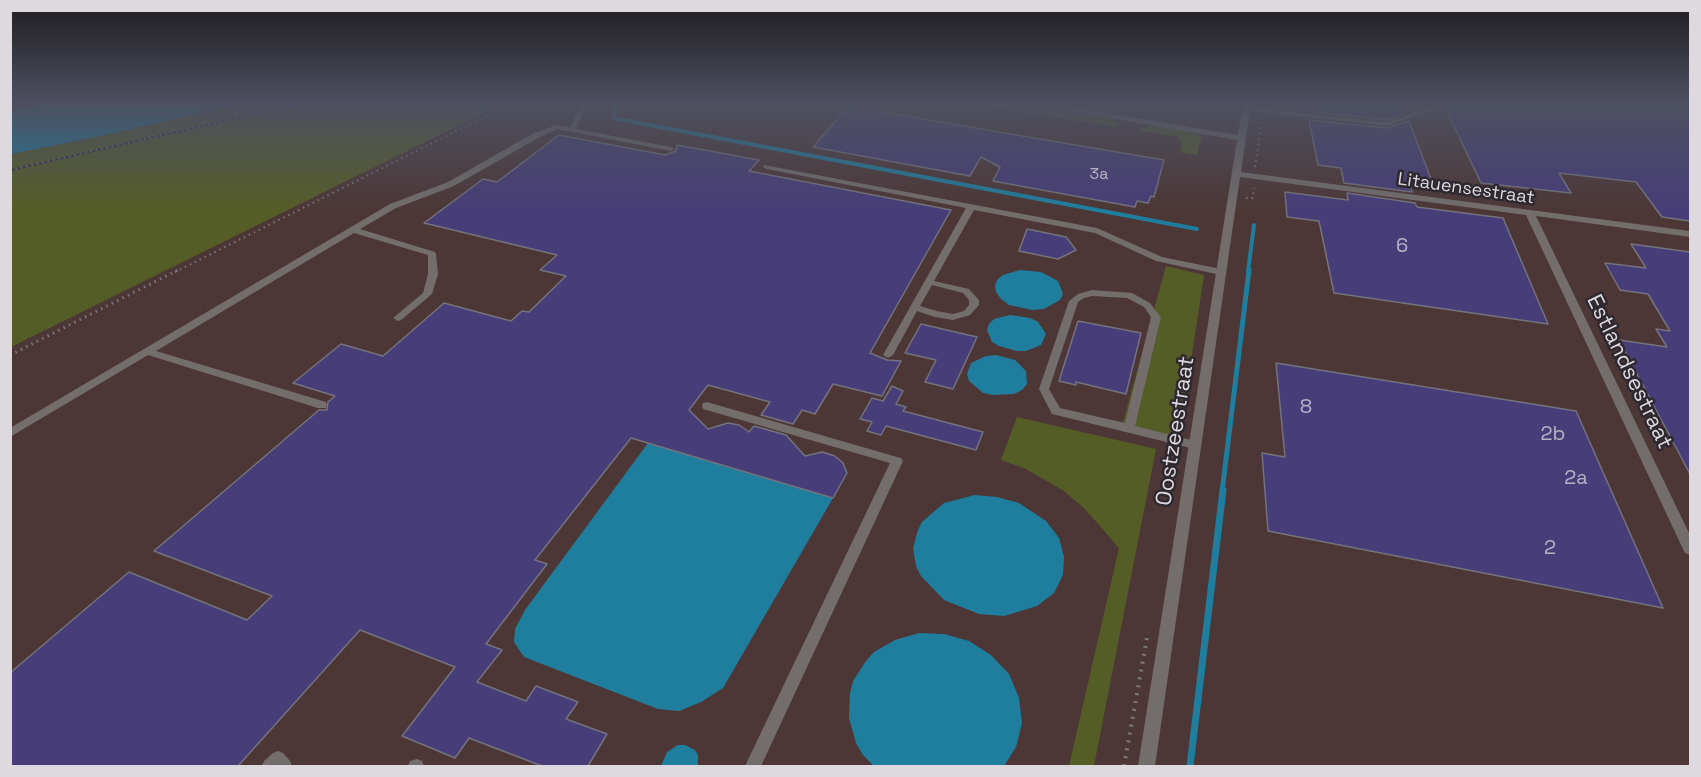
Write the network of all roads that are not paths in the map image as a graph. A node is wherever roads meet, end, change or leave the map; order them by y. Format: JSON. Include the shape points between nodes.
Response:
{"nodes":[{"id":1,"x":529,"y":139,"type":"edge"},
{"id":2,"x":620,"y":139,"type":"edge"},
{"id":3,"x":1241,"y":139,"type":"edge"},
{"id":4,"x":671,"y":149,"type":"dead end"},
{"id":5,"x":767,"y":167,"type":"dead end"},
{"id":6,"x":1237,"y":174,"type":"junction"},
{"id":7,"x":971,"y":207,"type":"junction"},
{"id":8,"x":1530,"y":214,"type":"junction"},
{"id":9,"x":353,"y":230,"type":"junction"},
{"id":10,"x":1690,"y":234,"type":"edge"},
{"id":11,"x":1221,"y":272,"type":"junction"},
{"id":12,"x":929,"y":282,"type":"junction"},
{"id":13,"x":915,"y":307,"type":"junction"},
{"id":14,"x":399,"y":318,"type":"dead end"},
{"id":15,"x":148,"y":352,"type":"junction"},
{"id":16,"x":888,"y":355,"type":"dead end"},
{"id":17,"x":322,"y":405,"type":"dead end"},
{"id":18,"x":707,"y":406,"type":"dead end"},
{"id":19,"x":1129,"y":428,"type":"junction"},
{"id":20,"x":10,"y":434,"type":"edge"},
{"id":21,"x":1195,"y":445,"type":"junction"},
{"id":22,"x":1690,"y":549,"type":"edge"},
{"id":23,"x":269,"y":766,"type":"edge"},
{"id":24,"x":285,"y":766,"type":"edge"},
{"id":25,"x":753,"y":766,"type":"edge"},
{"id":26,"x":1146,"y":766,"type":"edge"}],
"edges":[{"from":1,"to":9,"type":"lane","via":[[451,184],[393,206]]},
{"from":2,"to":4,"type":"lane"},
{"from":3,"to":6,"type":"street","name":"Oostzeestraat"},
{"from":5,"to":7,"type":"lane"},
{"from":6,"to":8,"type":"street","name":"Litauensestraat"},
{"from":6,"to":11,"type":"street","name":"Oostzeestraat"},
{"from":7,"to":11,"type":"lane","via":[[1097,231],[1159,259]]},
{"from":7,"to":12,"type":"lane"},
{"from":8,"to":10,"type":"street","name":"Litauensestraat"},
{"from":8,"to":22,"type":"street","name":"Estlandsestraat"},
{"from":9,"to":14,"type":"lane","via":[[432,254],[433,274],[427,294]]},
{"from":9,"to":15,"type":"lane"},
{"from":11,"to":21,"type":"street","name":"Oostzeestraat"},
{"from":12,"to":13,"type":"lane"},
{"from":12,"to":13,"type":"lane","via":[[966,291],[974,304],[967,313],[952,317]]},
{"from":13,"to":16,"type":"lane"},
{"from":15,"to":17,"type":"lane"},
{"from":15,"to":20,"type":"lane"},
{"from":18,"to":25,"type":"lane","via":[[897,461]]},
{"from":19,"to":19,"type":"lane","via":[[1156,317],[1147,305],[1129,295],[1098,292],[1081,296],[1074,301],[1044,389],[1056,411]]},
{"from":19,"to":21,"type":"lane"},
{"from":21,"to":26,"type":"street","name":"Oostzeestraat"},
{"from":23,"to":24,"type":"lane","via":[[278,758]]}]}
